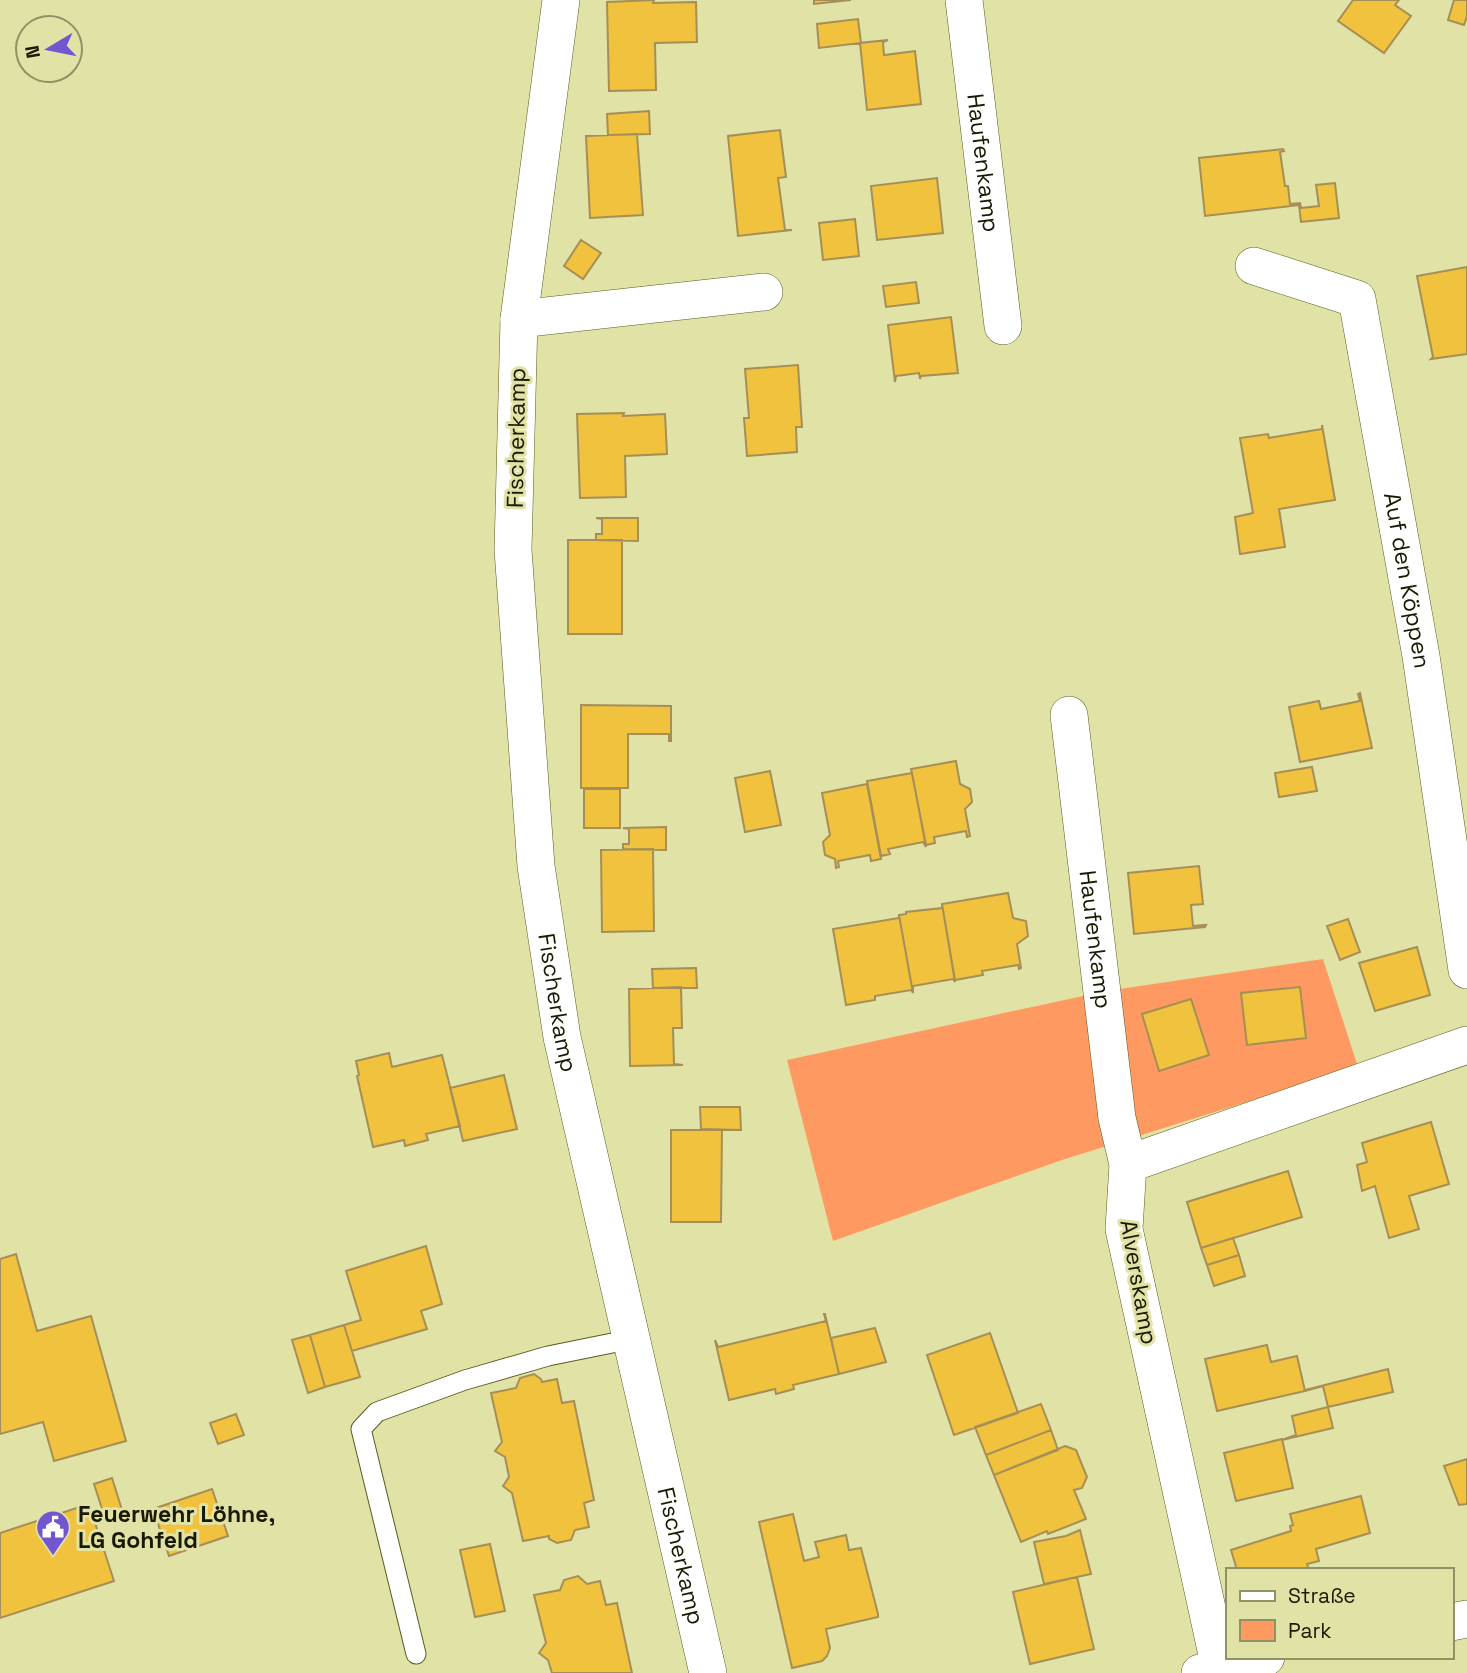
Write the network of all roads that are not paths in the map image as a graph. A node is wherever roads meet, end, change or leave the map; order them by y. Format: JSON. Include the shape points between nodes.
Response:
{"nodes":[{"id":1,"x":561,"y":0,"type":"edge"},
{"id":2,"x":964,"y":0,"type":"edge"},
{"id":3,"x":1254,"y":266,"type":"dead end"},
{"id":4,"x":764,"y":292,"type":"dead end"},
{"id":5,"x":519,"y":319,"type":"junction"},
{"id":6,"x":1003,"y":326,"type":"dead end"},
{"id":7,"x":1069,"y":715,"type":"dead end"},
{"id":8,"x":1467,"y":970,"type":"edge"},
{"id":9,"x":1467,"y":1045,"type":"edge"},
{"id":10,"x":1128,"y":1164,"type":"junction"},
{"id":11,"x":632,"y":1339,"type":"junction"},
{"id":12,"x":416,"y":1654,"type":"dead end"},
{"id":13,"x":1258,"y":1659,"type":"edge"},
{"id":14,"x":1210,"y":1671,"type":"edge"},
{"id":15,"x":708,"y":1673,"type":"edge"}],
"edges":[{"from":1,"to":5,"type":"street","name":"Fischerkamp"},
{"from":2,"to":6,"type":"street","name":"Haufenkamp"},
{"from":3,"to":8,"type":"street","name":"Auf den Köppen","via":[[1357,299],[1421,656]]},
{"from":4,"to":5,"type":"street"},
{"from":5,"to":11,"type":"street","name":"Fischerkamp","via":[[513,550],[536,866],[562,1037]]},
{"from":7,"to":10,"type":"street","name":"Haufenkamp","via":[[1117,1118]]},
{"from":9,"to":10,"type":"street"},
{"from":10,"to":14,"type":"street","name":"Alverskamp","via":[[1125,1229]]},
{"from":11,"to":12,"type":"lane","via":[[548,1356],[465,1380],[377,1412],[361,1429]]},
{"from":11,"to":15,"type":"street","name":"Fischerkamp"},
{"from":13,"to":14,"type":"street"}]}
